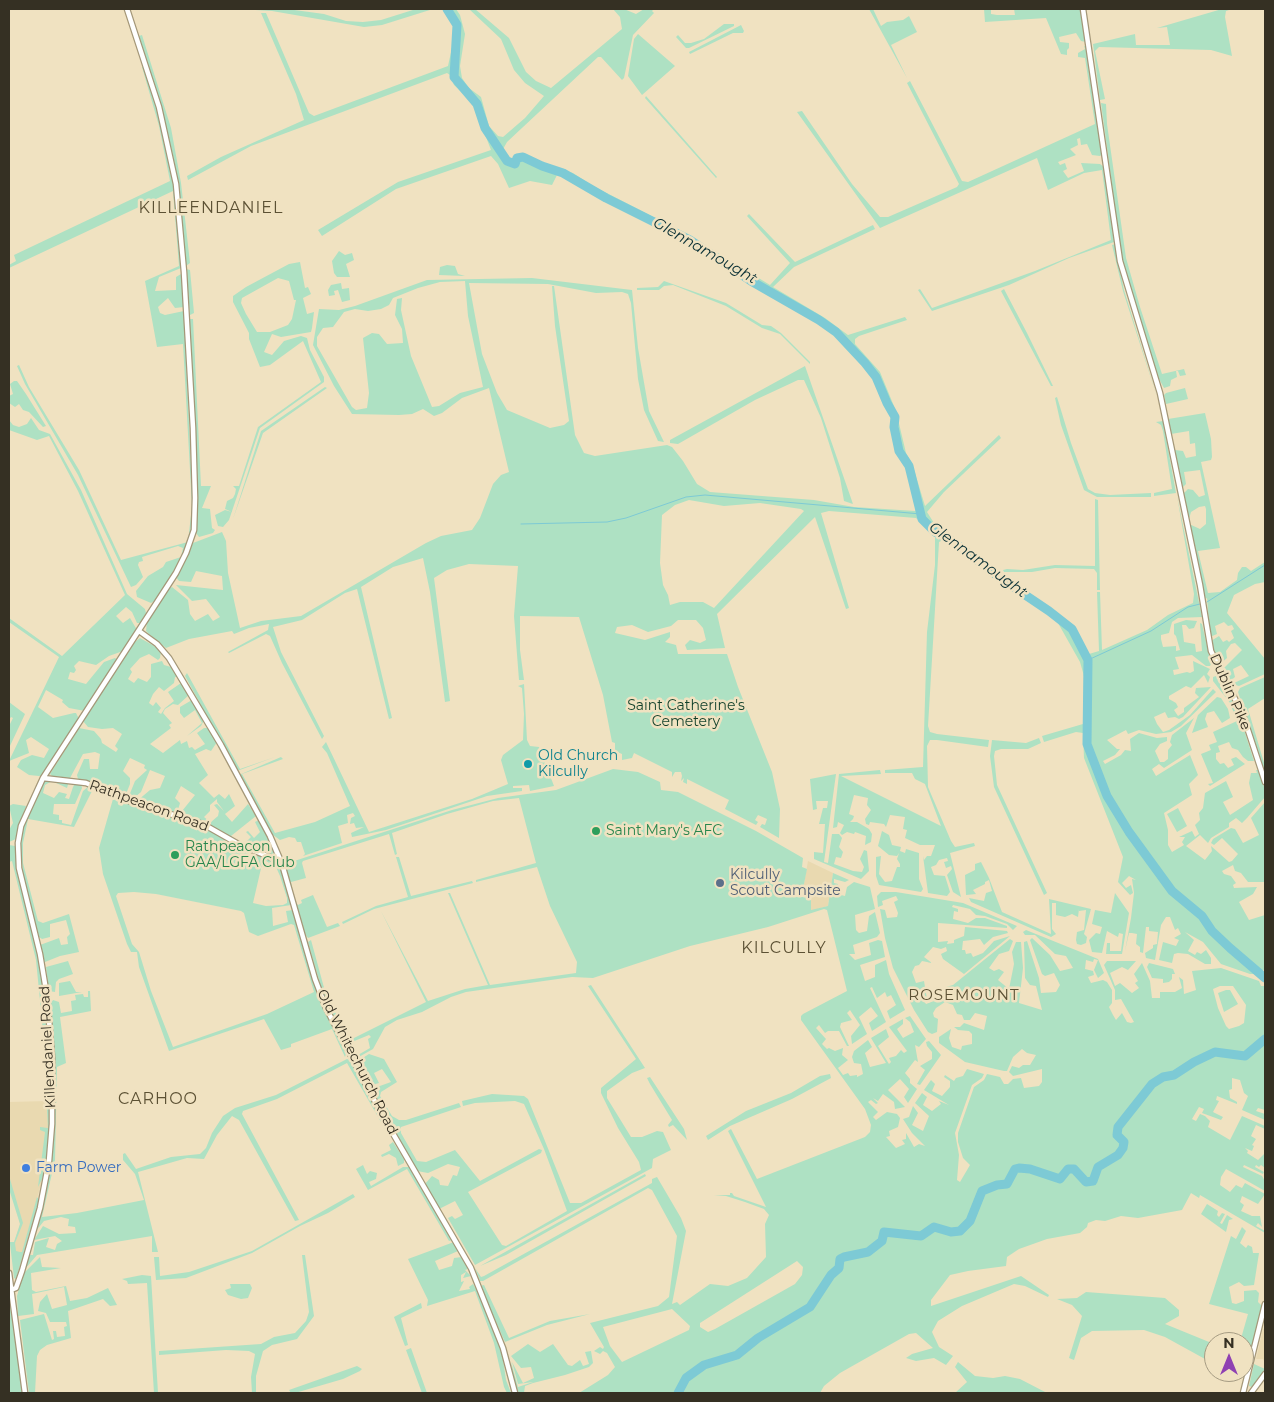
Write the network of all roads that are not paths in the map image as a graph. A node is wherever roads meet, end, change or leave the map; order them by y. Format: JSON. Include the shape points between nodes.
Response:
{"nodes":[{"id":1,"x":127,"y":9,"type":"edge"},
{"id":2,"x":1083,"y":9,"type":"edge"},
{"id":3,"x":139,"y":631,"type":"junction"},
{"id":4,"x":44,"y":778,"type":"junction"},
{"id":5,"x":1265,"y":782,"type":"edge"},
{"id":6,"x":279,"y":857,"type":"junction"},
{"id":7,"x":9,"y":1273,"type":"edge"},
{"id":8,"x":11,"y":1290,"type":"junction"},
{"id":9,"x":1265,"y":1304,"type":"edge"},
{"id":10,"x":1265,"y":1374,"type":"edge"},
{"id":11,"x":25,"y":1393,"type":"edge"},
{"id":12,"x":515,"y":1393,"type":"edge"},
{"id":13,"x":1243,"y":1393,"type":"edge"},
{"id":14,"x":1251,"y":1393,"type":"edge"}],
"edges":[{"from":1,"to":3,"type":"street","name":"Killendaniel Road","via":[[159,107],[176,184],[187,317],[195,485],[194,530],[190,545]]},
{"from":2,"to":5,"type":"street","name":"Dublin Pike","via":[[1120,261],[1160,393],[1212,658],[1243,716]]},
{"from":3,"to":4,"type":"street","name":"Killendaniel Road"},
{"from":3,"to":6,"type":"street","name":"Old Whitechurch Road","via":[[169,658],[221,745]]},
{"from":4,"to":6,"type":"street","name":"Rathpeacon Road","via":[[86,783],[134,803],[203,824],[240,845]]},
{"from":4,"to":8,"type":"street","name":"Killendaniel Road","via":[[27,809],[18,850],[20,874],[47,996],[52,1057],[52,1133],[40,1208],[16,1288]]},
{"from":6,"to":12,"type":"street","name":"Old Whitechurch Road","via":[[326,1008],[381,1113],[471,1268],[504,1348]]},
{"from":7,"to":8,"type":"street"},
{"from":8,"to":11,"type":"street"},
{"from":9,"to":13,"type":"street"},
{"from":10,"to":14,"type":"street"}]}
